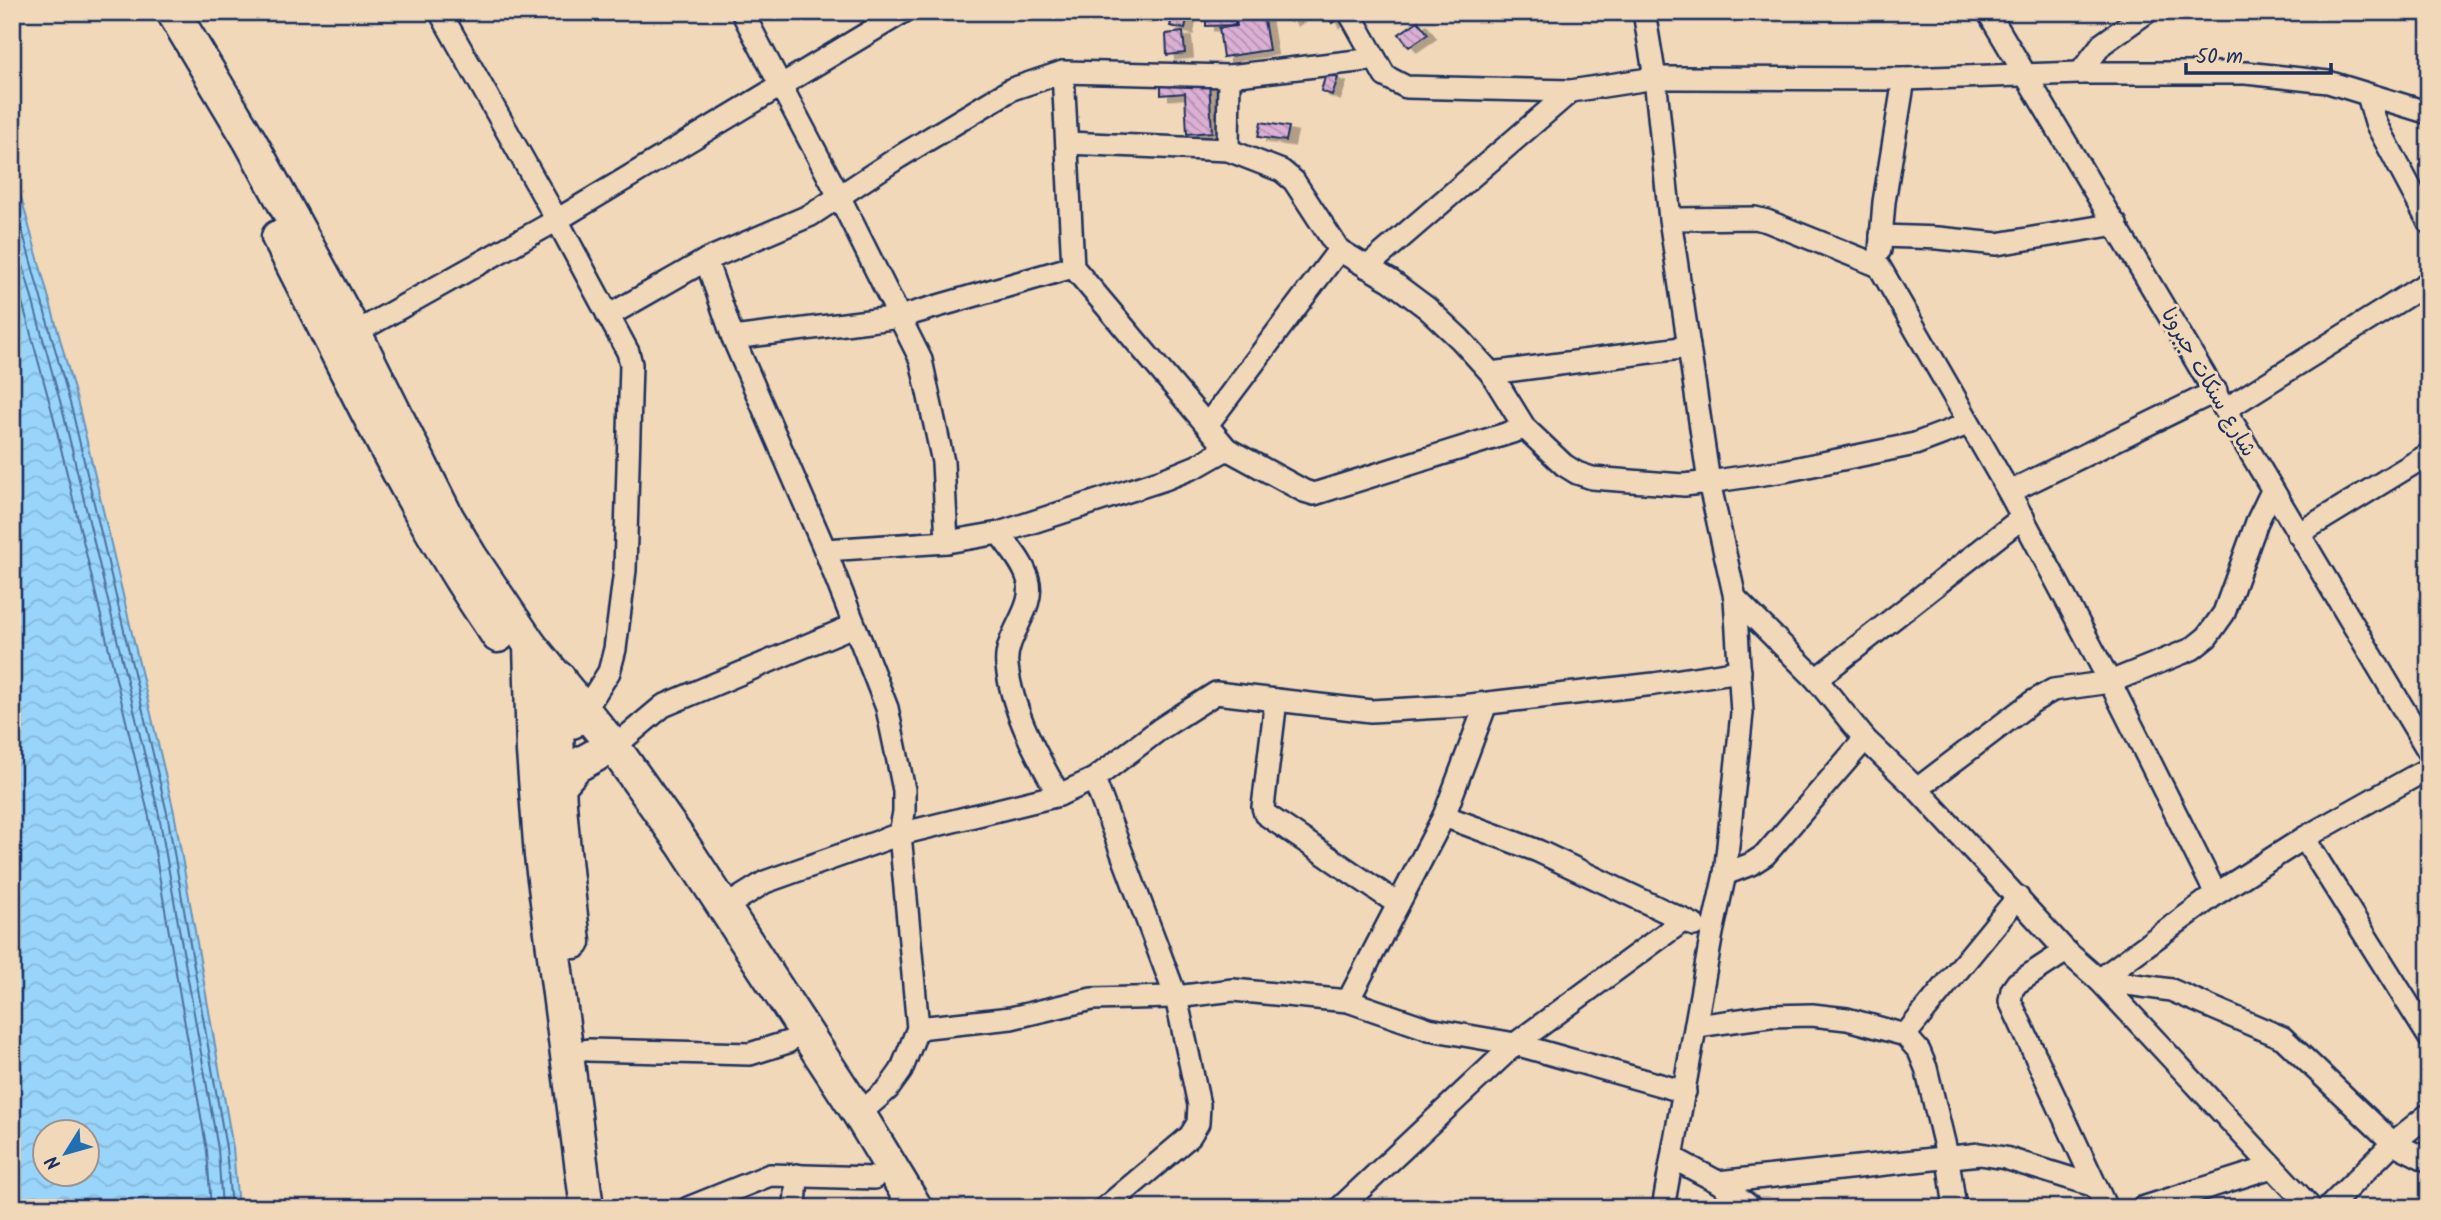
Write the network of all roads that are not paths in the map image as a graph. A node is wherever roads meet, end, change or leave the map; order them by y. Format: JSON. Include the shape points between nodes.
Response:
{"nodes":[{"id":1,"x":154,"y":12,"type":"edge"},
{"id":2,"x":173,"y":12,"type":"edge"},
{"id":3,"x":440,"y":12,"type":"edge"},
{"id":4,"x":742,"y":12,"type":"edge"},
{"id":5,"x":903,"y":12,"type":"edge"},
{"id":6,"x":1349,"y":12,"type":"edge"},
{"id":7,"x":1988,"y":12,"type":"edge"},
{"id":8,"x":2147,"y":12,"type":"edge"},
{"id":9,"x":1651,"y":15,"type":"edge"},
{"id":10,"x":1375,"y":59,"type":"junction"},
{"id":11,"x":1063,"y":72,"type":"junction"},
{"id":12,"x":2080,"y":73,"type":"junction"},
{"id":13,"x":1229,"y":76,"type":"junction"},
{"id":14,"x":2027,"y":76,"type":"junction"},
{"id":15,"x":1655,"y":78,"type":"junction"},
{"id":16,"x":1904,"y":79,"type":"junction"},
{"id":17,"x":781,"y":84,"type":"junction"},
{"id":18,"x":1571,"y":91,"type":"junction"},
{"id":19,"x":2368,"y":95,"type":"junction"},
{"id":20,"x":2429,"y":113,"type":"edge"},
{"id":21,"x":1067,"y":143,"type":"junction"},
{"id":22,"x":1228,"y":150,"type":"junction"},
{"id":23,"x":840,"y":198,"type":"junction"},
{"id":24,"x":1670,"y":219,"type":"junction"},
{"id":25,"x":557,"y":220,"type":"junction"},
{"id":26,"x":2429,"y":223,"type":"edge"},
{"id":27,"x":2116,"y":225,"type":"junction"},
{"id":28,"x":1881,"y":236,"type":"junction"},
{"id":29,"x":1339,"y":250,"type":"junction"},
{"id":30,"x":706,"y":260,"type":"junction"},
{"id":31,"x":1879,"y":266,"type":"junction"},
{"id":32,"x":1073,"y":267,"type":"junction"},
{"id":33,"x":1367,"y":267,"type":"junction"},
{"id":34,"x":2429,"y":282,"type":"edge"},
{"id":35,"x":608,"y":316,"type":"junction"},
{"id":36,"x":900,"y":317,"type":"junction"},
{"id":37,"x":355,"y":333,"type":"junction"},
{"id":38,"x":733,"y":338,"type":"junction"},
{"id":39,"x":1689,"y":347,"type":"junction"},
{"id":40,"x":1491,"y":373,"type":"junction"},
{"id":41,"x":2221,"y":400,"type":"junction"},
{"id":42,"x":1968,"y":424,"type":"junction"},
{"id":43,"x":1207,"y":425,"type":"junction"},
{"id":44,"x":1525,"y":428,"type":"junction"},
{"id":45,"x":1227,"y":449,"type":"junction"},
{"id":46,"x":2429,"y":454,"type":"edge"},
{"id":47,"x":1709,"y":482,"type":"junction"},
{"id":48,"x":2272,"y":491,"type":"junction"},
{"id":49,"x":2009,"y":492,"type":"junction"},
{"id":50,"x":2022,"y":517,"type":"junction"},
{"id":51,"x":999,"y":533,"type":"junction"},
{"id":52,"x":2298,"y":534,"type":"junction"},
{"id":53,"x":947,"y":542,"type":"junction"},
{"id":54,"x":825,"y":550,"type":"junction"},
{"id":55,"x":1735,"y":598,"type":"junction"},
{"id":56,"x":853,"y":626,"type":"junction"},
{"id":57,"x":1740,"y":671,"type":"junction"},
{"id":58,"x":1816,"y":679,"type":"junction"},
{"id":59,"x":2110,"y":682,"type":"junction"},
{"id":60,"x":561,"y":700,"type":"junction"},
{"id":61,"x":1276,"y":700,"type":"junction"},
{"id":62,"x":1486,"y":704,"type":"junction"},
{"id":63,"x":2421,"y":724,"type":"edge"},
{"id":64,"x":1865,"y":739,"type":"junction"},
{"id":65,"x":605,"y":751,"type":"junction"},
{"id":66,"x":2429,"y":752,"type":"edge"},
{"id":67,"x":2429,"y":768,"type":"edge"},
{"id":68,"x":1094,"y":779,"type":"junction"},
{"id":69,"x":560,"y":785,"type":"junction"},
{"id":70,"x":1917,"y":789,"type":"junction"},
{"id":71,"x":1059,"y":795,"type":"junction"},
{"id":72,"x":1444,"y":816,"type":"junction"},
{"id":73,"x":900,"y":834,"type":"junction"},
{"id":74,"x":2304,"y":838,"type":"junction"},
{"id":75,"x":1725,"y":874,"type":"junction"},
{"id":76,"x":2216,"y":894,"type":"junction"},
{"id":77,"x":2018,"y":898,"type":"junction"},
{"id":78,"x":1398,"y":904,"type":"junction"},
{"id":79,"x":725,"y":907,"type":"junction"},
{"id":80,"x":1684,"y":920,"type":"junction"},
{"id":81,"x":1712,"y":933,"type":"junction"},
{"id":82,"x":2066,"y":951,"type":"junction"},
{"id":83,"x":2099,"y":980,"type":"junction"},
{"id":84,"x":1176,"y":997,"type":"junction"},
{"id":85,"x":1348,"y":1001,"type":"junction"},
{"id":86,"x":1697,"y":1026,"type":"junction"},
{"id":87,"x":918,"y":1028,"type":"junction"},
{"id":88,"x":1905,"y":1035,"type":"junction"},
{"id":89,"x":2429,"y":1037,"type":"edge"},
{"id":90,"x":788,"y":1042,"type":"junction"},
{"id":91,"x":1515,"y":1044,"type":"junction"},
{"id":92,"x":588,"y":1050,"type":"junction"},
{"id":93,"x":1685,"y":1092,"type":"junction"},
{"id":94,"x":859,"y":1114,"type":"junction"},
{"id":95,"x":2429,"y":1114,"type":"edge"},
{"id":96,"x":2393,"y":1143,"type":"junction"},
{"id":97,"x":1673,"y":1158,"type":"junction"},
{"id":98,"x":1948,"y":1159,"type":"junction"},
{"id":99,"x":2429,"y":1161,"type":"edge"},
{"id":100,"x":2272,"y":1167,"type":"junction"},
{"id":101,"x":797,"y":1175,"type":"junction"},
{"id":102,"x":874,"y":1178,"type":"junction"},
{"id":103,"x":1718,"y":1182,"type":"junction"},
{"id":104,"x":2095,"y":1186,"type":"junction"},
{"id":105,"x":587,"y":1208,"type":"edge"},
{"id":106,"x":607,"y":1208,"type":"edge"},
{"id":107,"x":688,"y":1208,"type":"edge"},
{"id":108,"x":796,"y":1208,"type":"edge"},
{"id":109,"x":890,"y":1208,"type":"edge"},
{"id":110,"x":916,"y":1208,"type":"edge"},
{"id":111,"x":1105,"y":1208,"type":"edge"},
{"id":112,"x":1340,"y":1208,"type":"edge"},
{"id":113,"x":1663,"y":1208,"type":"edge"},
{"id":114,"x":1752,"y":1208,"type":"edge"},
{"id":115,"x":1955,"y":1208,"type":"edge"},
{"id":116,"x":2106,"y":1208,"type":"edge"},
{"id":117,"x":2143,"y":1208,"type":"edge"},
{"id":118,"x":2311,"y":1208,"type":"edge"},
{"id":119,"x":2328,"y":1208,"type":"edge"}],
"edges":[{"from":1,"to":60,"type":"main road","via":[[463,586],[506,648]]},
{"from":2,"to":37,"type":"main road"},
{"from":3,"to":25,"type":"street"},
{"from":4,"to":17,"type":"street"},
{"from":5,"to":17,"type":"street"},
{"from":6,"to":10,"type":"street"},
{"from":7,"to":14,"type":"street","name":"شارع سنكات جبرونا"},
{"from":8,"to":12,"type":"street","via":[[2102,44]]},
{"from":9,"to":15,"type":"street"},
{"from":10,"to":13,"type":"street"},
{"from":10,"to":18,"type":"street","via":[[1385,76],[1406,88]]},
{"from":11,"to":13,"type":"street"},
{"from":11,"to":21,"type":"street"},
{"from":11,"to":23,"type":"street","via":[[1012,89]]},
{"from":12,"to":14,"type":"street"},
{"from":12,"to":19,"type":"street","via":[[2246,73],[2328,82]]},
{"from":13,"to":22,"type":"street"},
{"from":14,"to":16,"type":"street"},
{"from":14,"to":27,"type":"street","name":"شارع سنكات جبرونا"},
{"from":15,"to":16,"type":"street"},
{"from":15,"to":18,"type":"street"},
{"from":15,"to":24,"type":"street"},
{"from":16,"to":28,"type":"street"},
{"from":17,"to":23,"type":"street"},
{"from":17,"to":25,"type":"street"},
{"from":18,"to":33,"type":"street"},
{"from":19,"to":20,"type":"street"},
{"from":19,"to":26,"type":"street","via":[[2376,123]]},
{"from":21,"to":22,"type":"street"},
{"from":21,"to":32,"type":"street"},
{"from":22,"to":29,"type":"street","via":[[1282,171],[1294,181]]},
{"from":23,"to":30,"type":"street"},
{"from":23,"to":36,"type":"street"},
{"from":24,"to":31,"type":"street","via":[[1767,220]]},
{"from":24,"to":39,"type":"street"},
{"from":25,"to":35,"type":"street"},
{"from":25,"to":37,"type":"street"},
{"from":27,"to":28,"type":"street","via":[[1997,244]]},
{"from":27,"to":41,"type":"street","name":"شارع سنكات جبرونا"},
{"from":28,"to":31,"type":"street"},
{"from":29,"to":33,"type":"street"},
{"from":29,"to":43,"type":"street"},
{"from":30,"to":35,"type":"street"},
{"from":30,"to":38,"type":"street"},
{"from":31,"to":42,"type":"street"},
{"from":32,"to":36,"type":"street"},
{"from":32,"to":43,"type":"street"},
{"from":33,"to":40,"type":"street","via":[[1427,308]]},
{"from":34,"to":41,"type":"street"},
{"from":35,"to":60,"type":"street","via":[[631,364],[625,570],[609,672]]},
{"from":36,"to":38,"type":"street"},
{"from":36,"to":53,"type":"street","via":[[921,359],[932,406],[943,463]]},
{"from":37,"to":60,"type":"main road","via":[[447,517]]},
{"from":38,"to":54,"type":"street"},
{"from":39,"to":40,"type":"street"},
{"from":39,"to":47,"type":"street"},
{"from":40,"to":44,"type":"street"},
{"from":41,"to":48,"type":"street","name":"شارع سنكات جبرونا"},
{"from":41,"to":49,"type":"street"},
{"from":42,"to":47,"type":"street","via":[[1915,444]]},
{"from":42,"to":49,"type":"street"},
{"from":43,"to":45,"type":"street"},
{"from":44,"to":45,"type":"street","via":[[1314,494]]},
{"from":44,"to":47,"type":"street","via":[[1564,465],[1592,478],[1684,485]]},
{"from":45,"to":51,"type":"street","via":[[1165,479]]},
{"from":46,"to":52,"type":"street"},
{"from":47,"to":55,"type":"street"},
{"from":48,"to":52,"type":"street","name":"شارع سنكات جبرونا"},
{"from":48,"to":59,"type":"street","via":[[2224,613],[2207,637],[2192,649]]},
{"from":49,"to":50,"type":"street"},
{"from":50,"to":58,"type":"street"},
{"from":50,"to":59,"type":"street"},
{"from":51,"to":53,"type":"street"},
{"from":51,"to":71,"type":"street","via":[[1027,576],[1030,590],[1007,653],[1007,666],[1032,748]]},
{"from":52,"to":63,"type":"street","name":"شارع سنكات جبرونا"},
{"from":53,"to":54,"type":"street"},
{"from":54,"to":56,"type":"street"},
{"from":55,"to":57,"type":"street"},
{"from":55,"to":58,"type":"street"},
{"from":56,"to":65,"type":"street","via":[[663,706]]},
{"from":56,"to":73,"type":"street","via":[[887,708],[904,790]]},
{"from":57,"to":62,"type":"street"},
{"from":57,"to":75,"type":"street","via":[[1742,713]]},
{"from":58,"to":64,"type":"street"},
{"from":59,"to":70,"type":"street","via":[[2053,690]]},
{"from":59,"to":76,"type":"street"},
{"from":60,"to":65,"type":"main road"},
{"from":60,"to":69,"type":"main road"},
{"from":60,"to":105,"type":"main road","via":[[533,752],[541,856]]},
{"from":61,"to":62,"type":"street","via":[[1371,711]]},
{"from":61,"to":68,"type":"street","via":[[1216,693]]},
{"from":61,"to":78,"type":"street","via":[[1265,814]]},
{"from":62,"to":72,"type":"street"},
{"from":63,"to":66,"type":"street","name":"شارع سنكات جبرونا"},
{"from":64,"to":70,"type":"street"},
{"from":64,"to":75,"type":"street","via":[[1765,855]]},
{"from":65,"to":69,"type":"main road","via":[[576,766]]},
{"from":65,"to":79,"type":"main road"},
{"from":65,"to":90,"type":"main road"},
{"from":67,"to":74,"type":"street"},
{"from":68,"to":71,"type":"street"},
{"from":68,"to":84,"type":"street"},
{"from":69,"to":92,"type":"main road","via":[[562,843]]},
{"from":70,"to":77,"type":"street"},
{"from":71,"to":73,"type":"street"},
{"from":72,"to":78,"type":"street"},
{"from":72,"to":80,"type":"street","via":[[1538,851]]},
{"from":73,"to":79,"type":"street","via":[[765,882]]},
{"from":73,"to":87,"type":"street"},
{"from":74,"to":76,"type":"street"},
{"from":74,"to":89,"type":"street"},
{"from":75,"to":81,"type":"street"},
{"from":76,"to":83,"type":"street"},
{"from":77,"to":82,"type":"street"},
{"from":77,"to":88,"type":"street"},
{"from":78,"to":85,"type":"street"},
{"from":79,"to":94,"type":"main road"},
{"from":80,"to":81,"type":"street"},
{"from":80,"to":91,"type":"street"},
{"from":81,"to":86,"type":"street"},
{"from":82,"to":83,"type":"street"},
{"from":82,"to":104,"type":"street","via":[[2017,983],[2010,1001]]},
{"from":83,"to":96,"type":"street","via":[[2171,990],[2283,1038]]},
{"from":83,"to":100,"type":"street"},
{"from":84,"to":85,"type":"street","via":[[1233,990]]},
{"from":84,"to":87,"type":"street","via":[[1092,999],[1011,1018]]},
{"from":84,"to":111,"type":"street","via":[[1199,1105],[1198,1123],[1189,1136]]},
{"from":85,"to":91,"type":"street","via":[[1429,1029]]},
{"from":86,"to":88,"type":"street","via":[[1769,1016],[1821,1015]]},
{"from":86,"to":93,"type":"street"},
{"from":87,"to":94,"type":"street","via":[[901,1071]]},
{"from":88,"to":98,"type":"street","via":[[1926,1068]]},
{"from":90,"to":92,"type":"street","via":[[750,1054]]},
{"from":90,"to":102,"type":"main road"},
{"from":91,"to":93,"type":"street"},
{"from":91,"to":112,"type":"street"},
{"from":92,"to":106,"type":"main road"},
{"from":93,"to":97,"type":"street"},
{"from":94,"to":110,"type":"main road"},
{"from":95,"to":96,"type":"street"},
{"from":96,"to":99,"type":"street"},
{"from":96,"to":119,"type":"street"},
{"from":97,"to":103,"type":"street"},
{"from":97,"to":113,"type":"street"},
{"from":98,"to":103,"type":"street"},
{"from":98,"to":104,"type":"street","via":[[1980,1154],[2005,1158]]},
{"from":98,"to":115,"type":"street"},
{"from":100,"to":117,"type":"street"},
{"from":100,"to":118,"type":"street"},
{"from":101,"to":102,"type":"street"},
{"from":101,"to":107,"type":"street","via":[[770,1175]]},
{"from":101,"to":108,"type":"street"},
{"from":102,"to":109,"type":"main road"},
{"from":103,"to":114,"type":"street"},
{"from":104,"to":116,"type":"street"}]}
